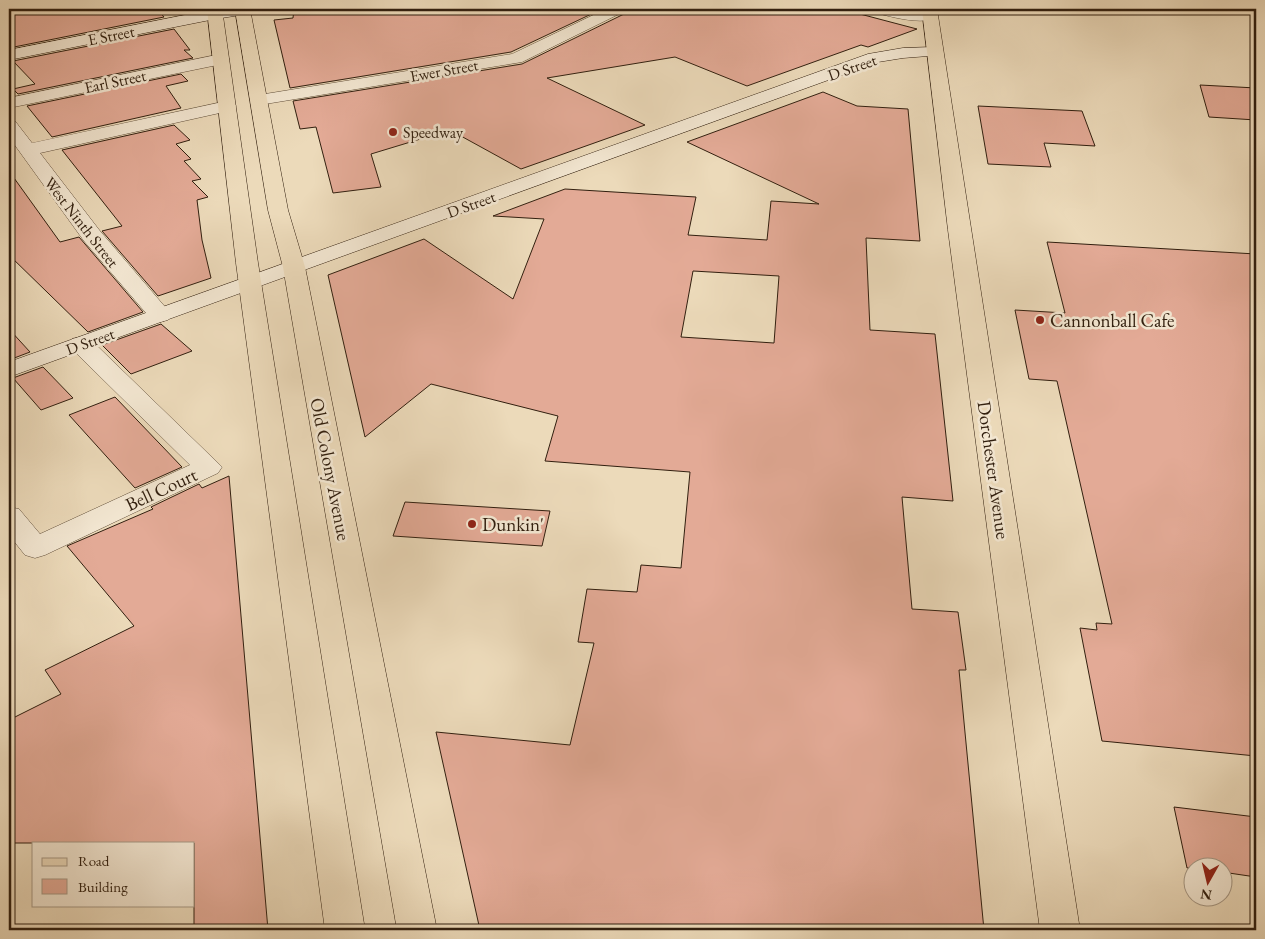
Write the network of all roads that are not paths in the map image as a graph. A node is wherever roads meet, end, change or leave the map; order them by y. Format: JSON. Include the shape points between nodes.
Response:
{"nodes":[{"id":1,"x":618,"y":9,"type":"edge"},
{"id":2,"x":878,"y":9,"type":"edge"},
{"id":3,"x":242,"y":10,"type":"edge"},
{"id":4,"x":215,"y":12,"type":"edge"},
{"id":5,"x":930,"y":12,"type":"edge"},
{"id":6,"x":936,"y":52,"type":"junction"},
{"id":7,"x":9,"y":55,"type":"edge"},
{"id":8,"x":220,"y":59,"type":"junction"},
{"id":9,"x":259,"y":100,"type":"junction"},
{"id":10,"x":9,"y":103,"type":"edge"},
{"id":11,"x":227,"y":106,"type":"junction"},
{"id":12,"x":9,"y":125,"type":"edge"},
{"id":13,"x":28,"y":150,"type":"junction"},
{"id":14,"x":294,"y":267,"type":"junction"},
{"id":15,"x":250,"y":283,"type":"junction"},
{"id":16,"x":160,"y":315,"type":"junction"},
{"id":17,"x":81,"y":344,"type":"junction"},
{"id":18,"x":9,"y":370,"type":"edge"},
{"id":19,"x":9,"y":516,"type":"edge"},
{"id":20,"x":345,"y":930,"type":"edge"},
{"id":21,"x":417,"y":930,"type":"edge"},
{"id":22,"x":1060,"y":930,"type":"edge"}],
"edges":[{"from":1,"to":9,"type":"street","name":"Ewer Street","via":[[516,58]]},
{"from":2,"to":5,"type":"street","via":[[902,14]]},
{"from":3,"to":4,"type":"street","name":"E Street"},
{"from":3,"to":9,"type":"main road","name":"Old Colony Avenue"},
{"from":4,"to":7,"type":"street","name":"E Street"},
{"from":4,"to":8,"type":"main road"},
{"from":5,"to":6,"type":"main road","name":"Dorchester Avenue"},
{"from":6,"to":14,"type":"street","name":"D Street","via":[[874,58]]},
{"from":6,"to":22,"type":"main road","name":"Dorchester Avenue"},
{"from":8,"to":10,"type":"street","name":"Earl Street"},
{"from":8,"to":11,"type":"main road"},
{"from":9,"to":14,"type":"main road","name":"Old Colony Avenue","via":[[278,210]]},
{"from":11,"to":13,"type":"street"},
{"from":11,"to":15,"type":"main road"},
{"from":12,"to":13,"type":"street","name":"West Ninth Street"},
{"from":13,"to":16,"type":"street","name":"West Ninth Street","via":[[92,236]]},
{"from":14,"to":15,"type":"street","name":"D Street"},
{"from":14,"to":21,"type":"main road","name":"Old Colony Avenue"},
{"from":15,"to":16,"type":"street","name":"D Street"},
{"from":15,"to":20,"type":"main road"},
{"from":16,"to":17,"type":"street","name":"D Street"},
{"from":17,"to":18,"type":"street","name":"D Street"},
{"from":17,"to":19,"type":"street","name":"Bell Court","via":[[208,467],[35,548]]}]}
